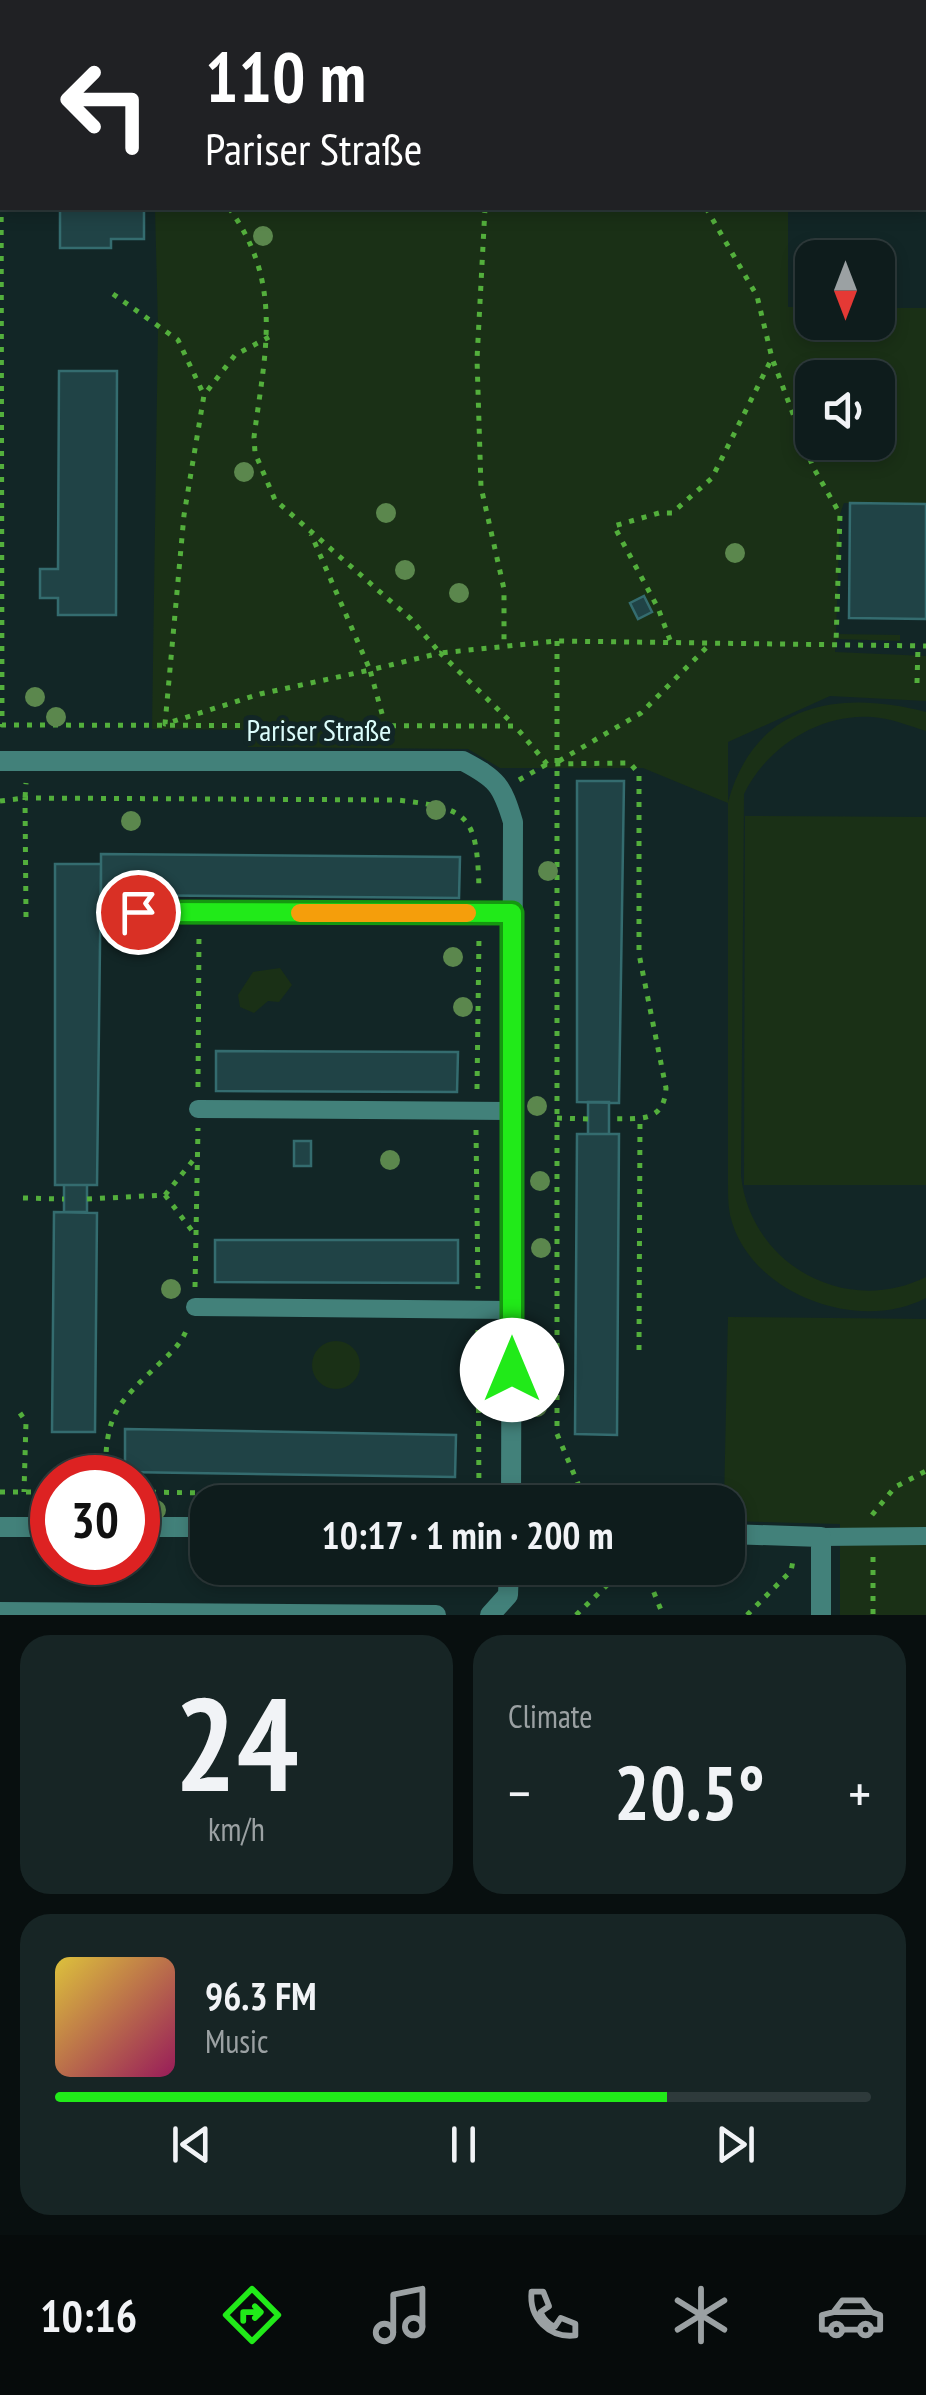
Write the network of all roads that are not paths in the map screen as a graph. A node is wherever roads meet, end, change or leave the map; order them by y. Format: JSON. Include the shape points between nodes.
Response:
{"nodes":[{"id":1,"x":0,"y":761,"type":"edge"},
{"id":2,"x":138,"y":912,"type":"dead end"},
{"id":3,"x":512,"y":913,"type":"junction"},
{"id":4,"x":198,"y":1109,"type":"road end"},
{"id":5,"x":512,"y":1111,"type":"junction"},
{"id":6,"x":195,"y":1307,"type":"road end"},
{"id":7,"x":512,"y":1310,"type":"junction"},
{"id":8,"x":511,"y":1485,"type":"edge"},
{"id":9,"x":0,"y":1526,"type":"edge"},
{"id":10,"x":30,"y":1527,"type":"edge"},
{"id":11,"x":160,"y":1527,"type":"edge"},
{"id":12,"x":190,"y":1527,"type":"edge"},
{"id":13,"x":745,"y":1534,"type":"edge"},
{"id":14,"x":820,"y":1536,"type":"junction"},
{"id":15,"x":926,"y":1536,"type":"edge"},
{"id":16,"x":508,"y":1585,"type":"edge"},
{"id":17,"x":0,"y":1612,"type":"edge"},
{"id":18,"x":176,"y":1614,"type":"edge"},
{"id":19,"x":436,"y":1615,"type":"edge"},
{"id":20,"x":490,"y":1615,"type":"edge"},
{"id":21,"x":821,"y":1615,"type":"edge"}],
"edges":[{"from":1,"to":3,"type":"street","name":"Pariser Straße","via":[[464,761],[504,789],[513,822]]},
{"from":2,"to":3,"type":"street"},
{"from":3,"to":5,"type":"street","name":"Pariser Straße"},
{"from":4,"to":5,"type":"lane"},
{"from":5,"to":7,"type":"street","name":"Pariser Straße"},
{"from":6,"to":7,"type":"lane"},
{"from":7,"to":8,"type":"street","name":"Pariser Straße"},
{"from":9,"to":10,"type":"street"},
{"from":11,"to":12,"type":"street"},
{"from":13,"to":14,"type":"street"},
{"from":14,"to":15,"type":"lane"},
{"from":14,"to":21,"type":"street"},
{"from":16,"to":20,"type":"street"},
{"from":17,"to":18,"type":"street"},
{"from":18,"to":19,"type":"street"}]}
